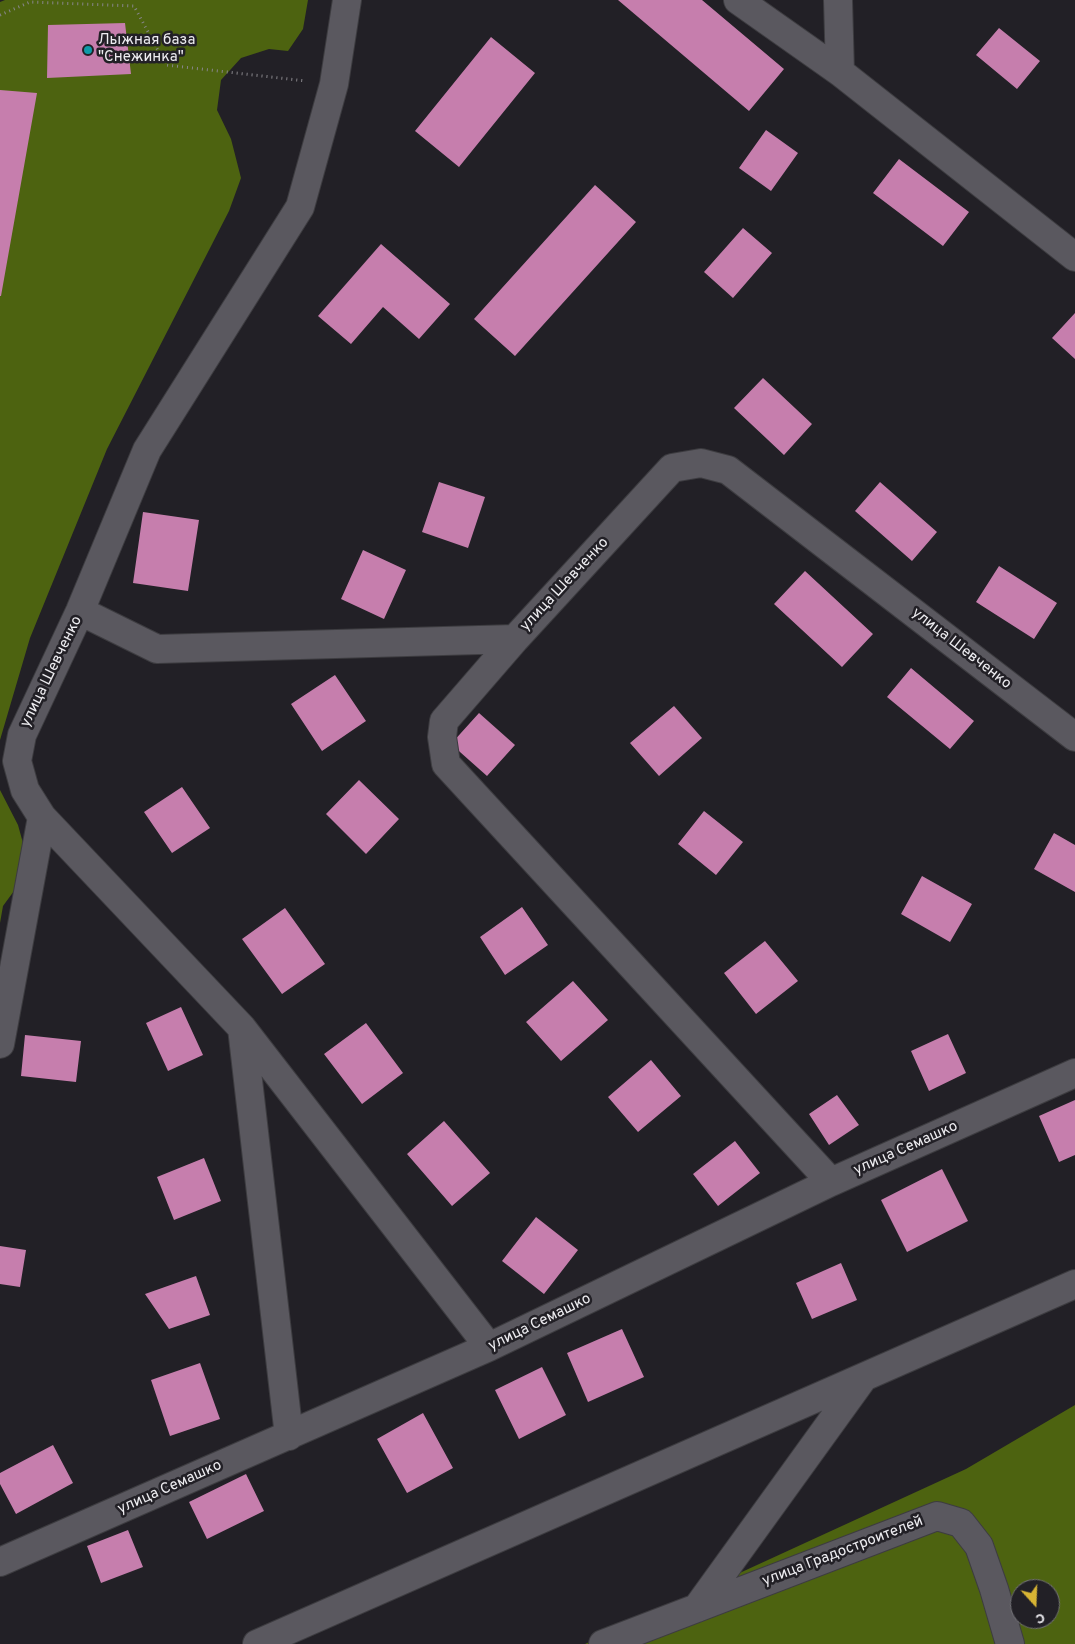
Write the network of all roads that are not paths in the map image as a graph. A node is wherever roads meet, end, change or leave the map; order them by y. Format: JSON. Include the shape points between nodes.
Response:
{"nodes":[{"id":1,"x":347,"y":0,"type":"edge"},
{"id":2,"x":738,"y":0,"type":"edge"},
{"id":3,"x":838,"y":0,"type":"edge"},
{"id":4,"x":840,"y":72,"type":"junction"},
{"id":5,"x":1075,"y":258,"type":"edge"},
{"id":6,"x":80,"y":611,"type":"junction"},
{"id":7,"x":515,"y":639,"type":"junction"},
{"id":8,"x":1075,"y":737,"type":"edge"},
{"id":9,"x":42,"y":817,"type":"junction"},
{"id":10,"x":242,"y":1028,"type":"junction"},
{"id":11,"x":0,"y":1044,"type":"edge"},
{"id":12,"x":1075,"y":1073,"type":"edge"},
{"id":13,"x":831,"y":1182,"type":"junction"},
{"id":14,"x":1075,"y":1284,"type":"edge"},
{"id":15,"x":489,"y":1347,"type":"junction"},
{"id":16,"x":864,"y":1377,"type":"junction"},
{"id":17,"x":289,"y":1436,"type":"junction"},
{"id":18,"x":0,"y":1562,"type":"edge"},
{"id":19,"x":697,"y":1608,"type":"junction"},
{"id":20,"x":256,"y":1644,"type":"edge"},
{"id":21,"x":603,"y":1644,"type":"edge"},
{"id":22,"x":1010,"y":1644,"type":"edge"}],
"edges":[{"from":1,"to":6,"type":"street","via":[[334,84],[300,207],[147,450]]},
{"from":2,"to":4,"type":"street"},
{"from":3,"to":4,"type":"street"},
{"from":4,"to":5,"type":"street"},
{"from":6,"to":7,"type":"street","name":"улица Шевченко","via":[[157,649]]},
{"from":6,"to":9,"type":"street","name":"улица Шевченко","via":[[22,735],[16,761],[25,790]]},
{"from":7,"to":8,"type":"street","name":"улица Шевченко","via":[[672,468],[701,462],[728,470]]},
{"from":7,"to":13,"type":"street","via":[[444,722],[442,737],[446,764]]},
{"from":9,"to":10,"type":"street","name":"улица Шевченко"},
{"from":9,"to":11,"type":"street"},
{"from":10,"to":15,"type":"street","name":"улица Шевченко"},
{"from":10,"to":17,"type":"street"},
{"from":12,"to":13,"type":"street","name":"улица Семашко"},
{"from":13,"to":15,"type":"street","name":"улица Семашко"},
{"from":14,"to":16,"type":"street"},
{"from":15,"to":17,"type":"street","name":"улица Семашко"},
{"from":16,"to":19,"type":"street"},
{"from":16,"to":20,"type":"street"},
{"from":17,"to":18,"type":"street","name":"улица Семашко"},
{"from":19,"to":21,"type":"street","name":"улица Градостроителей"},
{"from":19,"to":22,"type":"street","name":"улица Градостроителей","via":[[937,1516],[961,1523],[979,1546]]}]}
